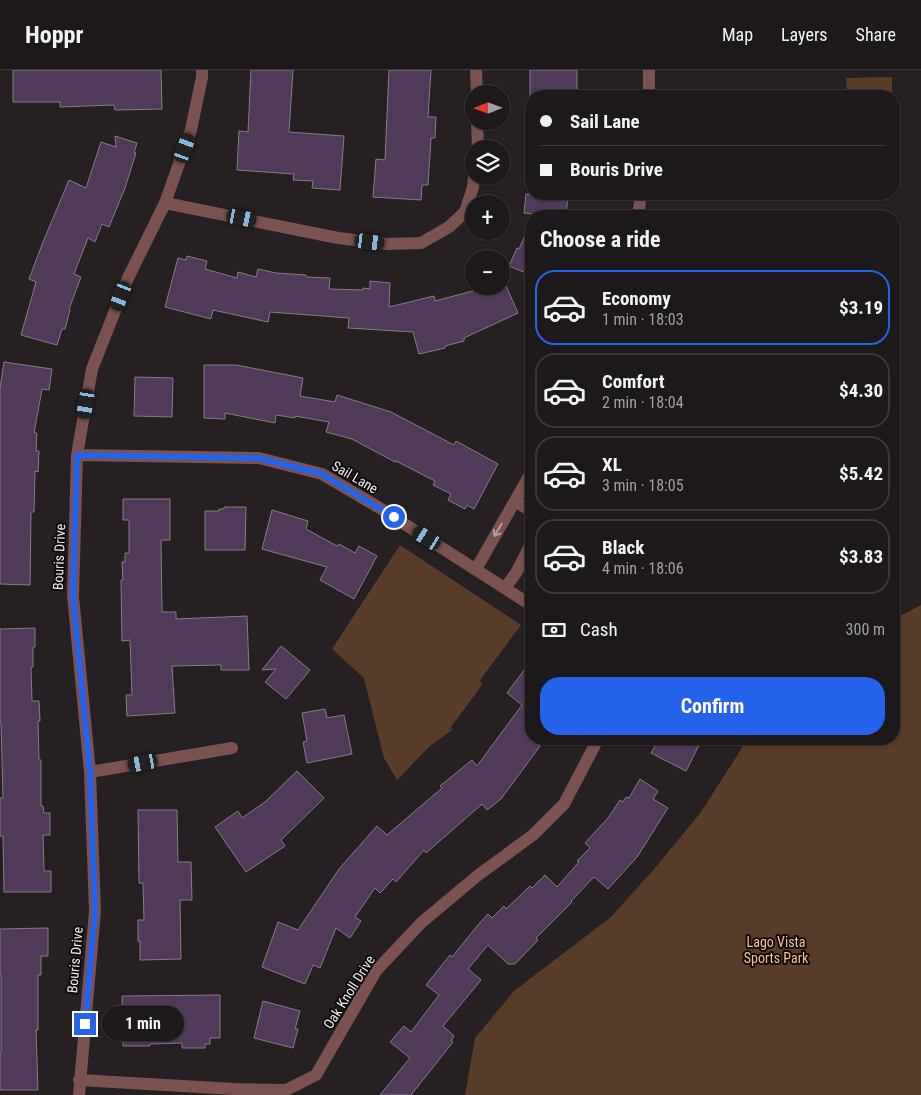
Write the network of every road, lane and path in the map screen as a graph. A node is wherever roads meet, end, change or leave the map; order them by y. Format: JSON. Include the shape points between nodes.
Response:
{"nodes":[{"id":1,"x":202,"y":70,"type":"edge"},
{"id":2,"x":476,"y":70,"type":"edge"},
{"id":3,"x":649,"y":70,"type":"edge"},
{"id":4,"x":477,"y":85,"type":"edge"},
{"id":5,"x":649,"y":90,"type":"edge"},
{"id":6,"x":473,"y":185,"type":"edge"},
{"id":7,"x":165,"y":203,"type":"junction"},
{"id":8,"x":77,"y":455,"type":"junction"},
{"id":9,"x":525,"y":484,"type":"edge"},
{"id":10,"x":515,"y":501,"type":"junction"},
{"id":11,"x":525,"y":507,"type":"edge"},
{"id":12,"x":525,"y":556,"type":"edge"},
{"id":13,"x":476,"y":569,"type":"junction"},
{"id":14,"x":505,"y":588,"type":"junction"},
{"id":15,"x":525,"y":601,"type":"edge"},
{"id":16,"x":595,"y":745,"type":"edge"},
{"id":17,"x":232,"y":748,"type":"dead end"},
{"id":18,"x":90,"y":772,"type":"junction"},
{"id":19,"x":80,"y":1080,"type":"junction"},
{"id":20,"x":79,"y":1095,"type":"edge"}],
"edges":[{"from":1,"to":7,"type":"street","name":"Bouris Drive","via":[[191,130]]},
{"from":2,"to":4,"type":"street"},
{"from":3,"to":5,"type":"street"},
{"from":6,"to":7,"type":"street","via":[[465,212],[449,227],[421,242],[387,244],[338,238]]},
{"from":7,"to":8,"type":"street","name":"Bouris Drive","via":[[128,278],[92,369]]},
{"from":8,"to":13,"type":"street","name":"Sail Lane","via":[[259,458],[322,474]]},
{"from":8,"to":18,"type":"street","name":"Bouris Drive","via":[[73,596]]},
{"from":9,"to":10,"type":"street"},
{"from":10,"to":11,"type":"street"},
{"from":10,"to":13,"type":"street","one_way":true},
{"from":12,"to":14,"type":"street"},
{"from":13,"to":14,"type":"street","name":"Sail Lane"},
{"from":14,"to":15,"type":"street","name":"Sail Lane"},
{"from":16,"to":19,"type":"street","name":"Oak Knoll Drive","via":[[564,804],[532,835],[421,923],[376,971],[316,1075],[286,1090]]},
{"from":17,"to":18,"type":"street"},
{"from":18,"to":19,"type":"street","name":"Bouris Drive","via":[[95,911]]},
{"from":19,"to":20,"type":"street","name":"Bouris Drive"}]}
